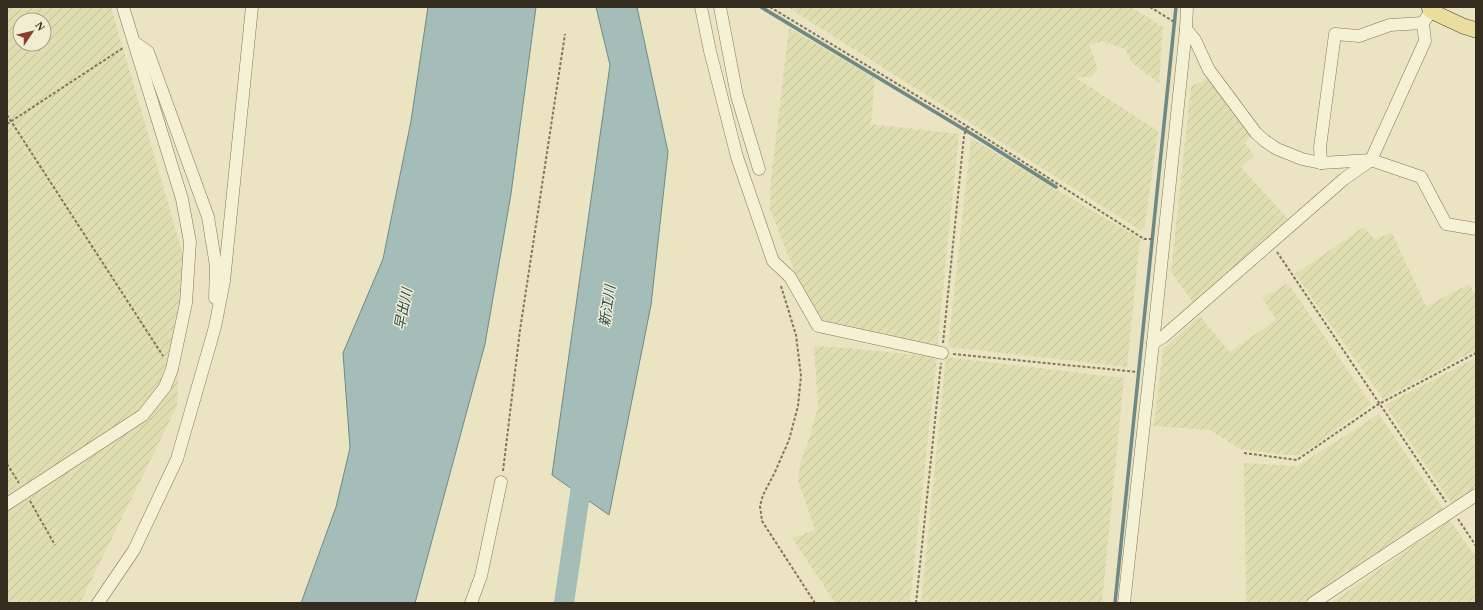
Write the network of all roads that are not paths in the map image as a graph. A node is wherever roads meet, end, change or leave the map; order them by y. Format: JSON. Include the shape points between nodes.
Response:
{"nodes":[{"id":1,"x":123,"y":7,"type":"edge"},
{"id":2,"x":252,"y":7,"type":"edge"},
{"id":3,"x":701,"y":7,"type":"edge"},
{"id":4,"x":720,"y":7,"type":"edge"},
{"id":5,"x":1187,"y":7,"type":"edge"},
{"id":6,"x":1428,"y":14,"type":"edge"},
{"id":7,"x":1186,"y":29,"type":"junction"},
{"id":8,"x":1476,"y":30,"type":"edge"},
{"id":9,"x":134,"y":42,"type":"junction"},
{"id":10,"x":1371,"y":160,"type":"junction"},
{"id":11,"x":1321,"y":163,"type":"junction"},
{"id":12,"x":759,"y":169,"type":"dead end"},
{"id":13,"x":1476,"y":229,"type":"edge"},
{"id":14,"x":215,"y":327,"type":"junction"},
{"id":15,"x":1153,"y":343,"type":"junction"},
{"id":16,"x":942,"y":353,"type":"road end"},
{"id":17,"x":501,"y":482,"type":"road end"},
{"id":18,"x":1476,"y":495,"type":"edge"},
{"id":19,"x":7,"y":504,"type":"edge"},
{"id":20,"x":98,"y":603,"type":"edge"},
{"id":21,"x":471,"y":603,"type":"edge"},
{"id":22,"x":1124,"y":603,"type":"edge"},
{"id":23,"x":1313,"y":603,"type":"edge"}],
"edges":[{"from":1,"to":9,"type":"street"},
{"from":2,"to":14,"type":"street","via":[[224,281]]},
{"from":3,"to":16,"type":"street","via":[[737,157],[773,261],[790,277],[818,326]]},
{"from":4,"to":12,"type":"street","via":[[737,96]]},
{"from":5,"to":7,"type":"street"},
{"from":6,"to":8,"type":"main road"},
{"from":6,"to":10,"type":"street","via":[[1425,41]]},
{"from":6,"to":11,"type":"street","via":[[1359,36],[1335,34],[1320,147]]},
{"from":7,"to":11,"type":"street","via":[[1195,40],[1209,70],[1260,137],[1278,149],[1302,159]]},
{"from":7,"to":15,"type":"street"},
{"from":9,"to":14,"type":"street","via":[[148,52],[208,217],[216,266]]},
{"from":9,"to":19,"type":"street","via":[[182,199],[190,242],[186,303],[172,370],[165,387],[143,415]]},
{"from":10,"to":11,"type":"street"},
{"from":10,"to":13,"type":"street","via":[[1421,176],[1446,224]]},
{"from":10,"to":15,"type":"street","via":[[1344,179]]},
{"from":14,"to":20,"type":"street","via":[[177,459],[134,550]]},
{"from":15,"to":22,"type":"street"},
{"from":17,"to":21,"type":"street","via":[[481,576]]},
{"from":18,"to":23,"type":"street"}]}
